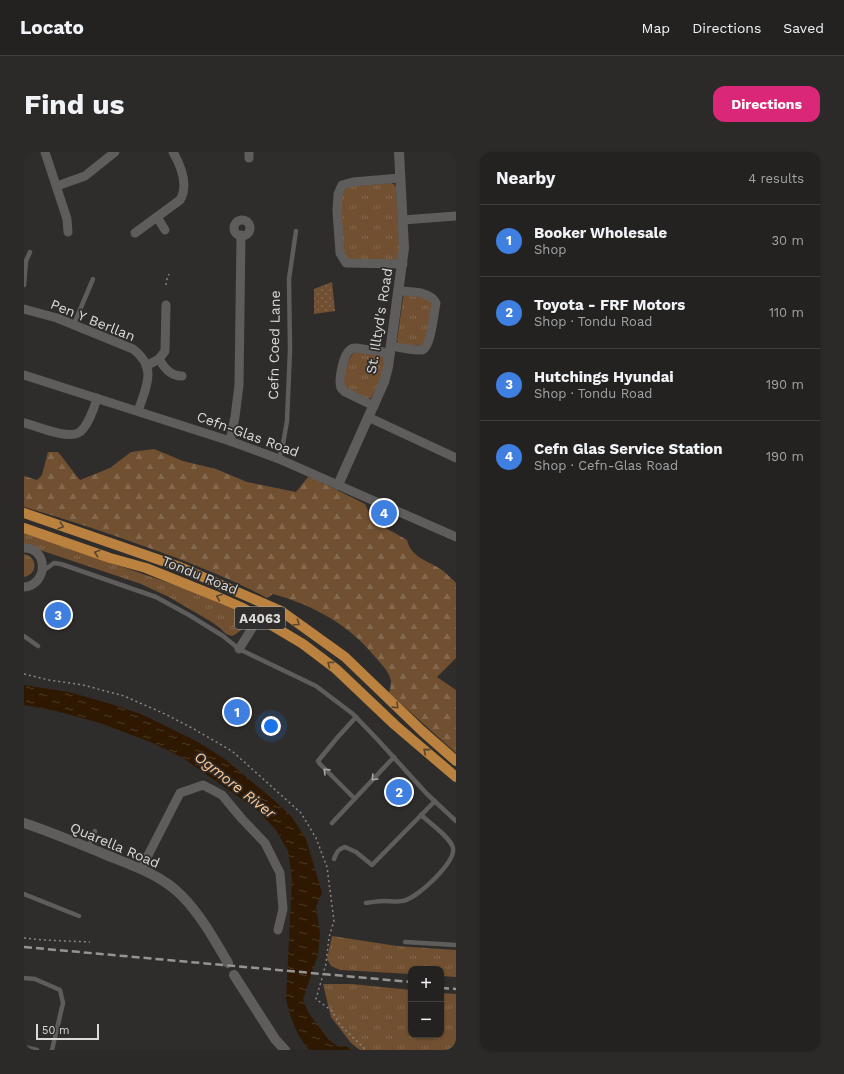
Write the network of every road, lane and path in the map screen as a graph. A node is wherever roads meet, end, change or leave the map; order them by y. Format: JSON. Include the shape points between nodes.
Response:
{"nodes":[{"id":1,"x":45,"y":152,"type":"edge"},
{"id":2,"x":115,"y":152,"type":"edge"},
{"id":3,"x":173,"y":152,"type":"edge"},
{"id":4,"x":399,"y":152,"type":"edge"},
{"id":5,"x":400,"y":178,"type":"junction"},
{"id":6,"x":56,"y":186,"type":"junction"},
{"id":7,"x":456,"y":216,"type":"edge"},
{"id":8,"x":157,"y":217,"type":"junction"},
{"id":9,"x":403,"y":220,"type":"junction"},
{"id":10,"x":165,"y":230,"type":"dead end"},
{"id":11,"x":296,"y":231,"type":"dead end"},
{"id":12,"x":68,"y":232,"type":"dead end"},
{"id":13,"x":135,"y":233,"type":"dead end"},
{"id":14,"x":241,"y":235,"type":"dead end"},
{"id":15,"x":30,"y":252,"type":"dead end"},
{"id":16,"x":403,"y":264,"type":"junction"},
{"id":17,"x":169,"y":274,"type":"dead end"},
{"id":18,"x":93,"y":279,"type":"dead end"},
{"id":19,"x":24,"y":285,"type":"edge"},
{"id":20,"x":166,"y":285,"type":"dead end"},
{"id":21,"x":399,"y":291,"type":"junction"},
{"id":22,"x":166,"y":305,"type":"dead end"},
{"id":23,"x":24,"y":309,"type":"edge"},
{"id":24,"x":74,"y":324,"type":"junction"},
{"id":25,"x":391,"y":349,"type":"junction"},
{"id":26,"x":159,"y":359,"type":"junction"},
{"id":27,"x":146,"y":366,"type":"junction"},
{"id":28,"x":24,"y":375,"type":"edge"},
{"id":29,"x":182,"y":376,"type":"dead end"},
{"id":30,"x":97,"y":398,"type":"junction"},
{"id":31,"x":374,"y":406,"type":"junction"},
{"id":32,"x":138,"y":411,"type":"junction"},
{"id":33,"x":368,"y":417,"type":"junction"},
{"id":34,"x":24,"y":423,"type":"edge"},
{"id":35,"x":230,"y":441,"type":"junction"},
{"id":36,"x":456,"y":458,"type":"edge"},
{"id":37,"x":279,"y":459,"type":"junction"},
{"id":38,"x":338,"y":484,"type":"junction"},
{"id":39,"x":24,"y":513,"type":"edge"},
{"id":40,"x":24,"y":528,"type":"edge"},
{"id":41,"x":456,"y":537,"type":"edge"},
{"id":42,"x":24,"y":548,"type":"edge"},
{"id":43,"x":43,"y":571,"type":"junction"},
{"id":44,"x":24,"y":587,"type":"edge"},
{"id":45,"x":265,"y":604,"type":"junction"},
{"id":46,"x":258,"y":618,"type":"junction"},
{"id":47,"x":24,"y":636,"type":"edge"},
{"id":48,"x":38,"y":646,"type":"dead end"},
{"id":49,"x":239,"y":649,"type":"junction"},
{"id":50,"x":356,"y":717,"type":"junction"},
{"id":51,"x":394,"y":757,"type":"junction"},
{"id":52,"x":456,"y":761,"type":"edge"},
{"id":53,"x":456,"y":777,"type":"edge"},
{"id":54,"x":354,"y":798,"type":"junction"},
{"id":55,"x":435,"y":801,"type":"junction"},
{"id":56,"x":421,"y":815,"type":"junction"},
{"id":57,"x":456,"y":821,"type":"edge"},
{"id":58,"x":24,"y":823,"type":"edge"},
{"id":59,"x":332,"y":823,"type":"dead end"},
{"id":60,"x":95,"y":830,"type":"dead end"},
{"id":61,"x":88,"y":847,"type":"junction"},
{"id":62,"x":334,"y":859,"type":"dead end"},
{"id":63,"x":141,"y":869,"type":"junction"},
{"id":64,"x":24,"y":894,"type":"edge"},
{"id":65,"x":366,"y":903,"type":"dead end"},
{"id":66,"x":79,"y":916,"type":"dead end"},
{"id":67,"x":278,"y":930,"type":"dead end"},
{"id":68,"x":24,"y":938,"type":"edge"},
{"id":69,"x":90,"y":942,"type":"dead end"},
{"id":70,"x":405,"y":942,"type":"dead end"},
{"id":71,"x":456,"y":945,"type":"edge"},
{"id":72,"x":228,"y":963,"type":"dead end"},
{"id":73,"x":234,"y":974,"type":"dead end"},
{"id":74,"x":24,"y":978,"type":"edge"},
{"id":75,"x":24,"y":1047,"type":"edge"},
{"id":76,"x":38,"y":1050,"type":"edge"},
{"id":77,"x":52,"y":1050,"type":"edge"},
{"id":78,"x":285,"y":1050,"type":"edge"}],
"edges":[{"from":1,"to":6,"type":"street"},
{"from":2,"to":6,"type":"street","via":[[85,176]]},
{"from":3,"to":8,"type":"street","via":[[179,162],[185,186],[184,195]]},
{"from":4,"to":5,"type":"street","name":"St. Illtyd's Road"},
{"from":5,"to":9,"type":"street","name":"St. Illtyd's Road"},
{"from":5,"to":16,"type":"street","via":[[342,185],[338,194],[338,210],[340,253],[346,263]]},
{"from":6,"to":12,"type":"street","via":[[72,218]]},
{"from":7,"to":9,"type":"street"},
{"from":8,"to":10,"type":"street"},
{"from":8,"to":13,"type":"street"},
{"from":9,"to":16,"type":"street","name":"St. Illtyd's Road"},
{"from":11,"to":37,"type":"lane","name":"Cefn Coed Lane","via":[[289,279],[287,421]]},
{"from":14,"to":35,"type":"street","via":[[239,384]]},
{"from":15,"to":19,"type":"lane","via":[[26,262]]},
{"from":16,"to":21,"type":"street","name":"St. Illtyd's Road"},
{"from":17,"to":20,"type":"path"},
{"from":18,"to":24,"type":"lane"},
{"from":21,"to":25,"type":"street","name":"St. Illtyd's Road"},
{"from":21,"to":25,"type":"street","via":[[430,296],[436,303],[426,347],[421,350]]},
{"from":22,"to":26,"type":"street","via":[[165,351]]},
{"from":23,"to":24,"type":"street","name":"Pen Y Berllan"},
{"from":24,"to":27,"type":"street","name":"Pen Y Berllan","via":[[133,349]]},
{"from":25,"to":31,"type":"street","name":"St. Illtyd's Road","via":[[384,382]]},
{"from":25,"to":31,"type":"street","via":[[351,349],[339,379],[341,388]]},
{"from":26,"to":27,"type":"street"},
{"from":26,"to":29,"type":"street","via":[[171,374]]},
{"from":27,"to":32,"type":"street","via":[[148,382]]},
{"from":28,"to":30,"type":"street","name":"Cefn-Glas Road"},
{"from":30,"to":32,"type":"street","name":"Cefn-Glas Road"},
{"from":30,"to":34,"type":"street","via":[[87,422],[78,433],[62,434]]},
{"from":31,"to":33,"type":"street","name":"St. Illtyd's Road"},
{"from":32,"to":35,"type":"street","name":"Cefn-Glas Road"},
{"from":33,"to":36,"type":"street"},
{"from":33,"to":38,"type":"street","name":"St. Illtyd's Road"},
{"from":35,"to":37,"type":"street","name":"Cefn-Glas Road"},
{"from":37,"to":38,"type":"street","name":"Cefn-Glas Road"},
{"from":38,"to":41,"type":"street","name":"Cefn-Glas Road"},
{"from":39,"to":45,"type":"main road","name":"Tondu Road","number":"A4063","one_way":true,"via":[[180,567]]},
{"from":46,"to":40,"type":"main road","name":"Tondu Road","number":"A4063","one_way":true,"via":[[218,596],[146,568]]},
{"from":42,"to":43,"type":"street","via":[[38,554]]},
{"from":43,"to":44,"type":"street","via":[[36,583]]},
{"from":43,"to":49,"type":"lane","via":[[54,564],[60,564],[139,590],[190,615]]},
{"from":45,"to":46,"type":"street"},
{"from":45,"to":52,"type":"main road","name":"Tondu Road","number":"A4063","one_way":true,"via":[[281,611],[345,657],[422,732]]},
{"from":46,"to":49,"type":"street"},
{"from":53,"to":46,"type":"main road","name":"Tondu Road","number":"A4063","one_way":true,"via":[[395,725],[336,669],[303,644]]},
{"from":47,"to":48,"type":"lane"},
{"from":49,"to":50,"type":"lane","via":[[316,686]]},
{"from":50,"to":51,"type":"lane"},
{"from":54,"to":50,"type":"lane","one_way":true,"via":[[318,761]]},
{"from":51,"to":54,"type":"lane","one_way":true},
{"from":51,"to":55,"type":"lane"},
{"from":54,"to":59,"type":"lane"},
{"from":55,"to":56,"type":"lane"},
{"from":55,"to":57,"type":"lane"},
{"from":56,"to":62,"type":"lane","via":[[372,865],[345,847],[337,851]]},
{"from":56,"to":65,"type":"lane","via":[[453,846],[454,852],[447,864],[430,885],[417,895],[404,901]]},
{"from":58,"to":61,"type":"street","name":"Quarella Road"},
{"from":60,"to":61,"type":"lane"},
{"from":61,"to":63,"type":"street","name":"Quarella Road"},
{"from":63,"to":67,"type":"street","via":[[180,793],[203,784],[222,795],[266,843],[280,873],[283,909]]},
{"from":63,"to":72,"type":"street","name":"Quarella Road","via":[[181,895],[202,921]]},
{"from":64,"to":66,"type":"lane"},
{"from":68,"to":69,"type":"path"},
{"from":70,"to":71,"type":"lane"},
{"from":73,"to":78,"type":"street","via":[[275,1039]]},
{"from":74,"to":77,"type":"lane","via":[[35,979],[60,990],[63,1003]]},
{"from":75,"to":76,"type":"lane"}]}
